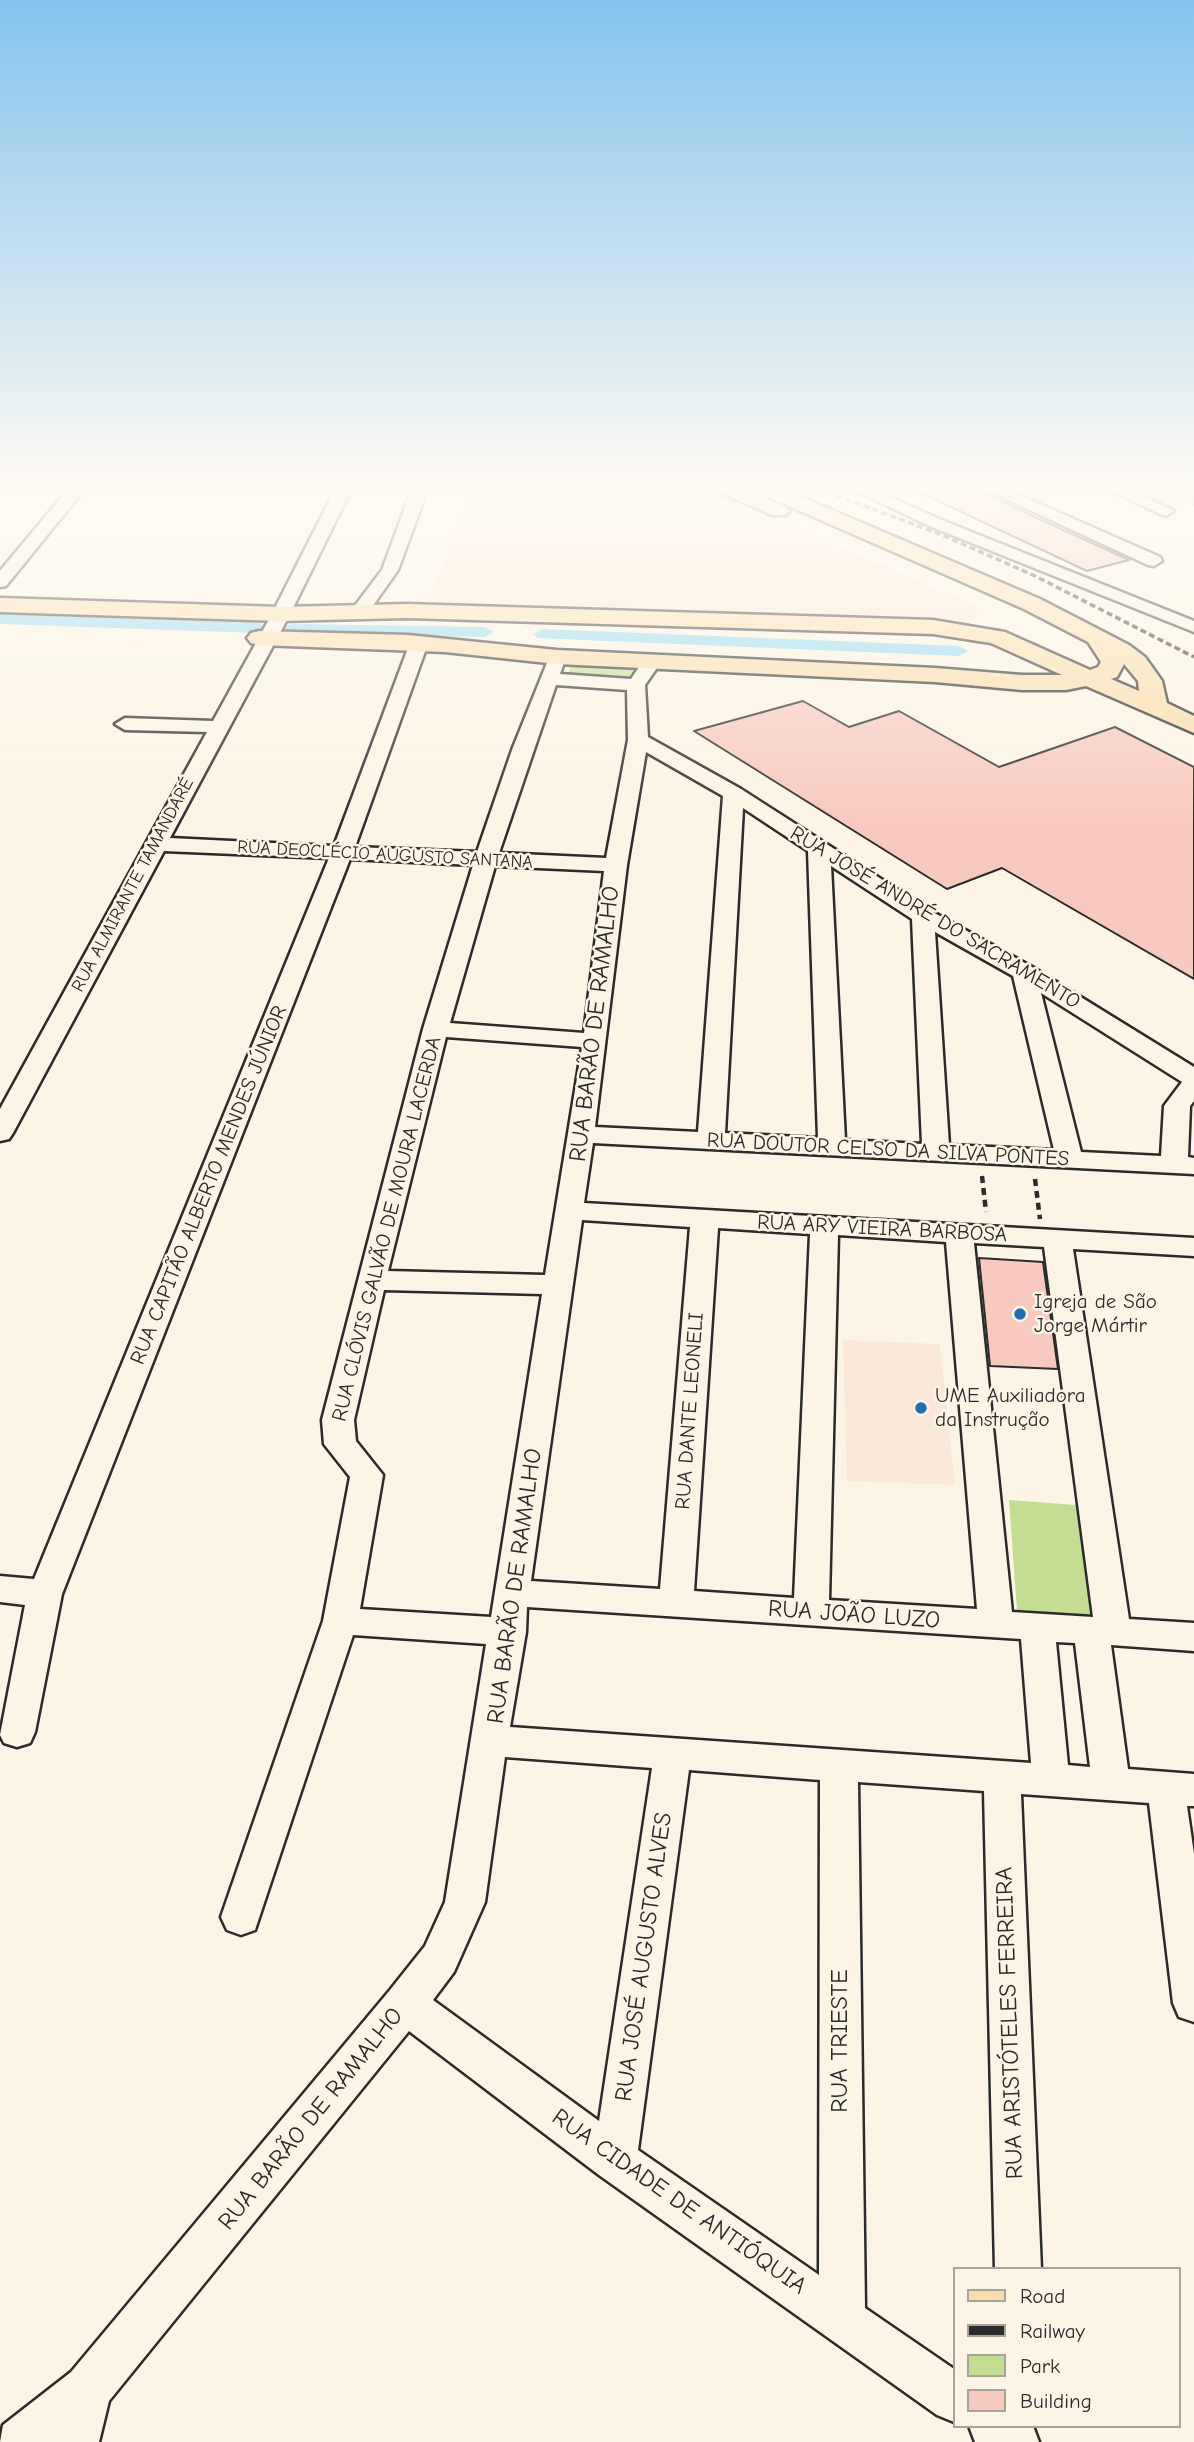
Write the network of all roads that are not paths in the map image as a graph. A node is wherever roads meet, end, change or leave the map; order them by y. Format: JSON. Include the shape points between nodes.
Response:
{"nodes":[{"id":1,"x":289,"y":600,"type":"edge"},
{"id":2,"x":328,"y":600,"type":"edge"},
{"id":3,"x":368,"y":600,"type":"edge"},
{"id":4,"x":983,"y":600,"type":"edge"},
{"id":5,"x":1022,"y":600,"type":"edge"},
{"id":6,"x":1128,"y":600,"type":"edge"},
{"id":7,"x":0,"y":605,"type":"edge"},
{"id":8,"x":363,"y":607,"type":"junction"},
{"id":9,"x":407,"y":611,"type":"junction"},
{"id":10,"x":275,"y":626,"type":"junction"},
{"id":11,"x":0,"y":627,"type":"edge"},
{"id":12,"x":1194,"y":627,"type":"edge"},
{"id":13,"x":94,"y":631,"type":"dead end"},
{"id":14,"x":519,"y":633,"type":"junction"},
{"id":15,"x":241,"y":637,"type":"dead end"},
{"id":16,"x":997,"y":637,"type":"junction"},
{"id":17,"x":1096,"y":637,"type":"junction"},
{"id":18,"x":419,"y":643,"type":"junction"},
{"id":19,"x":552,"y":668,"type":"junction"},
{"id":20,"x":644,"y":674,"type":"junction"},
{"id":21,"x":1093,"y":678,"type":"junction"},
{"id":22,"x":1040,"y":683,"type":"junction"},
{"id":23,"x":1087,"y":704,"type":"dead end"},
{"id":24,"x":1155,"y":708,"type":"junction"},
{"id":25,"x":125,"y":724,"type":"dead end"},
{"id":26,"x":1194,"y":725,"type":"edge"},
{"id":27,"x":219,"y":727,"type":"junction"},
{"id":28,"x":638,"y":740,"type":"junction"},
{"id":29,"x":734,"y":793,"type":"junction"},
{"id":30,"x":155,"y":844,"type":"junction"},
{"id":31,"x":819,"y":850,"type":"junction"},
{"id":32,"x":342,"y":852,"type":"junction"},
{"id":33,"x":484,"y":859,"type":"junction"},
{"id":34,"x":616,"y":865,"type":"junction"},
{"id":35,"x":923,"y":916,"type":"junction"},
{"id":36,"x":1024,"y":972,"type":"junction"},
{"id":37,"x":435,"y":1029,"type":"junction"},
{"id":38,"x":595,"y":1041,"type":"junction"},
{"id":39,"x":1194,"y":1080,"type":"edge"},
{"id":40,"x":0,"y":1133,"type":"edge"},
{"id":41,"x":582,"y":1134,"type":"junction"},
{"id":42,"x":711,"y":1141,"type":"junction"},
{"id":43,"x":832,"y":1147,"type":"junction"},
{"id":44,"x":936,"y":1152,"type":"junction"},
{"id":45,"x":1069,"y":1158,"type":"junction"},
{"id":46,"x":1184,"y":1165,"type":"edge"},
{"id":47,"x":570,"y":1212,"type":"junction"},
{"id":48,"x":705,"y":1219,"type":"junction"},
{"id":49,"x":824,"y":1226,"type":"junction"},
{"id":50,"x":973,"y":1234,"type":"junction"},
{"id":51,"x":1050,"y":1239,"type":"junction"},
{"id":52,"x":1194,"y":1247,"type":"edge"},
{"id":53,"x":371,"y":1280,"type":"junction"},
{"id":54,"x":559,"y":1285,"type":"junction"},
{"id":55,"x":0,"y":1589,"type":"edge"},
{"id":56,"x":514,"y":1593,"type":"junction"},
{"id":57,"x":45,"y":1594,"type":"junction"},
{"id":58,"x":676,"y":1603,"type":"junction"},
{"id":59,"x":811,"y":1613,"type":"junction"},
{"id":60,"x":340,"y":1621,"type":"junction"},
{"id":61,"x":996,"y":1624,"type":"junction"},
{"id":62,"x":1037,"y":1626,"type":"junction"},
{"id":63,"x":1102,"y":1631,"type":"junction"},
{"id":64,"x":508,"y":1632,"type":"junction"},
{"id":65,"x":1194,"y":1637,"type":"edge"},
{"id":66,"x":17,"y":1732,"type":"dead end"},
{"id":67,"x":491,"y":1741,"type":"junction"},
{"id":68,"x":673,"y":1754,"type":"junction"},
{"id":69,"x":839,"y":1765,"type":"junction"},
{"id":70,"x":1002,"y":1776,"type":"junction"},
{"id":71,"x":1051,"y":1779,"type":"junction"},
{"id":72,"x":1111,"y":1784,"type":"junction"},
{"id":73,"x":1180,"y":1789,"type":"edge"},
{"id":74,"x":241,"y":1917,"type":"dead end"},
{"id":75,"x":1194,"y":2003,"type":"edge"},
{"id":76,"x":405,"y":2004,"type":"junction"},
{"id":77,"x":615,"y":2160,"type":"junction"},
{"id":78,"x":1018,"y":2267,"type":"edge"},
{"id":79,"x":842,"y":2317,"type":"junction"},
{"id":80,"x":89,"y":2389,"type":"junction"},
{"id":81,"x":953,"y":2397,"type":"edge"},
{"id":82,"x":996,"y":2428,"type":"edge"},
{"id":83,"x":20,"y":2442,"type":"edge"},
{"id":84,"x":75,"y":2442,"type":"edge"},
{"id":85,"x":1015,"y":2442,"type":"edge"}],
"edges":[{"from":1,"to":10,"type":"street","name":"RUA ALMIRANTE TAMANDARÉ"},
{"from":2,"to":8,"type":"main road"},
{"from":3,"to":8,"type":"street"},
{"from":4,"to":16,"type":"main road","via":[[998,608],[1006,620]]},
{"from":5,"to":17,"type":"main road"},
{"from":6,"to":12,"type":"street"},
{"from":7,"to":10,"type":"main road"},
{"from":8,"to":9,"type":"main road"},
{"from":9,"to":10,"type":"main road"},
{"from":9,"to":14,"type":"main road"},
{"from":10,"to":15,"type":"main road"},
{"from":10,"to":18,"type":"main road"},
{"from":10,"to":27,"type":"street","name":"RUA ALMIRANTE TAMANDARÉ"},
{"from":11,"to":13,"type":"main road"},
{"from":14,"to":16,"type":"main road","via":[[933,627]]},
{"from":14,"to":18,"type":"main road"},
{"from":14,"to":19,"type":"main road"},
{"from":16,"to":21,"type":"main road"},
{"from":16,"to":22,"type":"main road","via":[[994,642],[1000,656]]},
{"from":17,"to":21,"type":"main road","via":[[1113,662],[1108,672]]},
{"from":17,"to":24,"type":"main road","via":[[1136,662],[1150,681]]},
{"from":18,"to":32,"type":"street","name":"RUA CAPITÃO ALBERTO MENDES JÚNIOR"},
{"from":19,"to":20,"type":"main road"},
{"from":19,"to":33,"type":"street","name":"RUA CLÓVIS GALVÃO DE MOURA LACERDA"},
{"from":20,"to":22,"type":"main road","via":[[960,676]]},
{"from":20,"to":28,"type":"street","name":"RUA BARÃO DE RAMALHO"},
{"from":21,"to":22,"type":"main road"},
{"from":21,"to":24,"type":"main road"},
{"from":22,"to":23,"type":"main road"},
{"from":24,"to":26,"type":"main road"},
{"from":25,"to":27,"type":"street"},
{"from":27,"to":30,"type":"street","name":"RUA ALMIRANTE TAMANDARÉ"},
{"from":28,"to":29,"type":"street","name":"RUA JOSÉ ANDRÉ DO SACRAMENTO"},
{"from":28,"to":34,"type":"street","name":"RUA BARÃO DE RAMALHO"},
{"from":29,"to":31,"type":"street","name":"RUA JOSÉ ANDRÉ DO SACRAMENTO"},
{"from":29,"to":42,"type":"street"},
{"from":30,"to":32,"type":"street","name":"RUA DEOCLÉCIO AUGUSTO SANTANA"},
{"from":30,"to":40,"type":"street","name":"RUA ALMIRANTE TAMANDARÉ"},
{"from":31,"to":35,"type":"street","name":"RUA JOSÉ ANDRÉ DO SACRAMENTO"},
{"from":31,"to":43,"type":"street"},
{"from":32,"to":33,"type":"street","name":"RUA DEOCLÉCIO AUGUSTO SANTANA"},
{"from":32,"to":57,"type":"street","name":"RUA CAPITÃO ALBERTO MENDES JÚNIOR"},
{"from":33,"to":34,"type":"street","name":"RUA DEOCLÉCIO AUGUSTO SANTANA"},
{"from":33,"to":37,"type":"street","name":"RUA CLÓVIS GALVÃO DE MOURA LACERDA"},
{"from":34,"to":38,"type":"street","name":"RUA BARÃO DE RAMALHO"},
{"from":35,"to":36,"type":"street","name":"RUA JOSÉ ANDRÉ DO SACRAMENTO"},
{"from":35,"to":44,"type":"street"},
{"from":36,"to":39,"type":"street","name":"RUA JOSÉ ANDRÉ DO SACRAMENTO"},
{"from":36,"to":45,"type":"street"},
{"from":37,"to":38,"type":"street"},
{"from":37,"to":53,"type":"street","name":"RUA CLÓVIS GALVÃO DE MOURA LACERDA"},
{"from":38,"to":41,"type":"street","name":"RUA BARÃO DE RAMALHO"},
{"from":39,"to":46,"type":"street","via":[[1177,1107]]},
{"from":41,"to":42,"type":"street","name":"RUA DOUTOR CELSO DA SILVA PONTES"},
{"from":41,"to":47,"type":"street","name":"RUA BARÃO DE RAMALHO"},
{"from":42,"to":43,"type":"street","name":"RUA DOUTOR CELSO DA SILVA PONTES"},
{"from":43,"to":44,"type":"street","name":"RUA DOUTOR CELSO DA SILVA PONTES"},
{"from":44,"to":45,"type":"street","name":"RUA DOUTOR CELSO DA SILVA PONTES"},
{"from":45,"to":46,"type":"street","name":"RUA DOUTOR CELSO DA SILVA PONTES"},
{"from":47,"to":48,"type":"street","name":"RUA ARY VIEIRA BARBOSA"},
{"from":47,"to":54,"type":"street","name":"RUA BARÃO DE RAMALHO"},
{"from":48,"to":49,"type":"street","name":"RUA ARY VIEIRA BARBOSA"},
{"from":48,"to":58,"type":"street","name":"RUA DANTE LEONELI"},
{"from":49,"to":50,"type":"street","name":"RUA ARY VIEIRA BARBOSA"},
{"from":49,"to":59,"type":"street"},
{"from":50,"to":51,"type":"street","name":"RUA ARY VIEIRA BARBOSA"},
{"from":50,"to":61,"type":"street"},
{"from":51,"to":52,"type":"street","name":"RUA ARY VIEIRA BARBOSA"},
{"from":51,"to":63,"type":"street"},
{"from":53,"to":54,"type":"street"},
{"from":53,"to":60,"type":"street","name":"RUA CLÓVIS GALVÃO DE MOURA LACERDA","via":[[338,1420],[340,1444],[367,1475]]},
{"from":54,"to":56,"type":"street","name":"RUA BARÃO DE RAMALHO"},
{"from":55,"to":57,"type":"street"},
{"from":56,"to":58,"type":"street","name":"RUA JOÃO LUZO"},
{"from":56,"to":64,"type":"street","name":"RUA BARÃO DE RAMALHO"},
{"from":57,"to":66,"type":"street","name":"RUA CAPITÃO ALBERTO MENDES JÚNIOR"},
{"from":58,"to":59,"type":"street","name":"RUA JOÃO LUZO"},
{"from":59,"to":61,"type":"street","name":"RUA JOÃO LUZO"},
{"from":60,"to":64,"type":"street"},
{"from":60,"to":74,"type":"street","name":"RUA CLÓVIS GALVÃO DE MOURA LACERDA"},
{"from":61,"to":62,"type":"street","name":"RUA JOÃO LUZO"},
{"from":62,"to":63,"type":"street","name":"RUA JOÃO LUZO"},
{"from":62,"to":71,"type":"street"},
{"from":63,"to":65,"type":"street","name":"RUA JOÃO LUZO"},
{"from":63,"to":72,"type":"street"},
{"from":64,"to":67,"type":"street","name":"RUA BARÃO DE RAMALHO"},
{"from":67,"to":68,"type":"street"},
{"from":67,"to":76,"type":"street","name":"RUA BARÃO DE RAMALHO","via":[[465,1902],[439,1959]]},
{"from":68,"to":69,"type":"street"},
{"from":68,"to":77,"type":"street","name":"RUA JOSÉ AUGUSTO ALVES"},
{"from":69,"to":70,"type":"street"},
{"from":69,"to":79,"type":"street","name":"RUA TRIESTE"},
{"from":70,"to":71,"type":"street"},
{"from":70,"to":78,"type":"street","name":"RUA ARISTÓTELES FERREIRA"},
{"from":71,"to":72,"type":"street"},
{"from":72,"to":73,"type":"street"},
{"from":73,"to":75,"type":"street"},
{"from":76,"to":77,"type":"street","name":"RUA CIDADE DE ANTIÓQUIA"},
{"from":76,"to":80,"type":"street","name":"RUA BARÃO DE RAMALHO"},
{"from":77,"to":79,"type":"street","name":"RUA CIDADE DE ANTIÓQUIA"},
{"from":79,"to":81,"type":"street","name":"RUA CIDADE DE ANTIÓQUIA"},
{"from":80,"to":83,"type":"street","name":"RUA BARÃO DE RAMALHO"},
{"from":80,"to":84,"type":"street","name":"RUA BARÃO DE RAMALHO"},
{"from":82,"to":85,"type":"street"}]}
